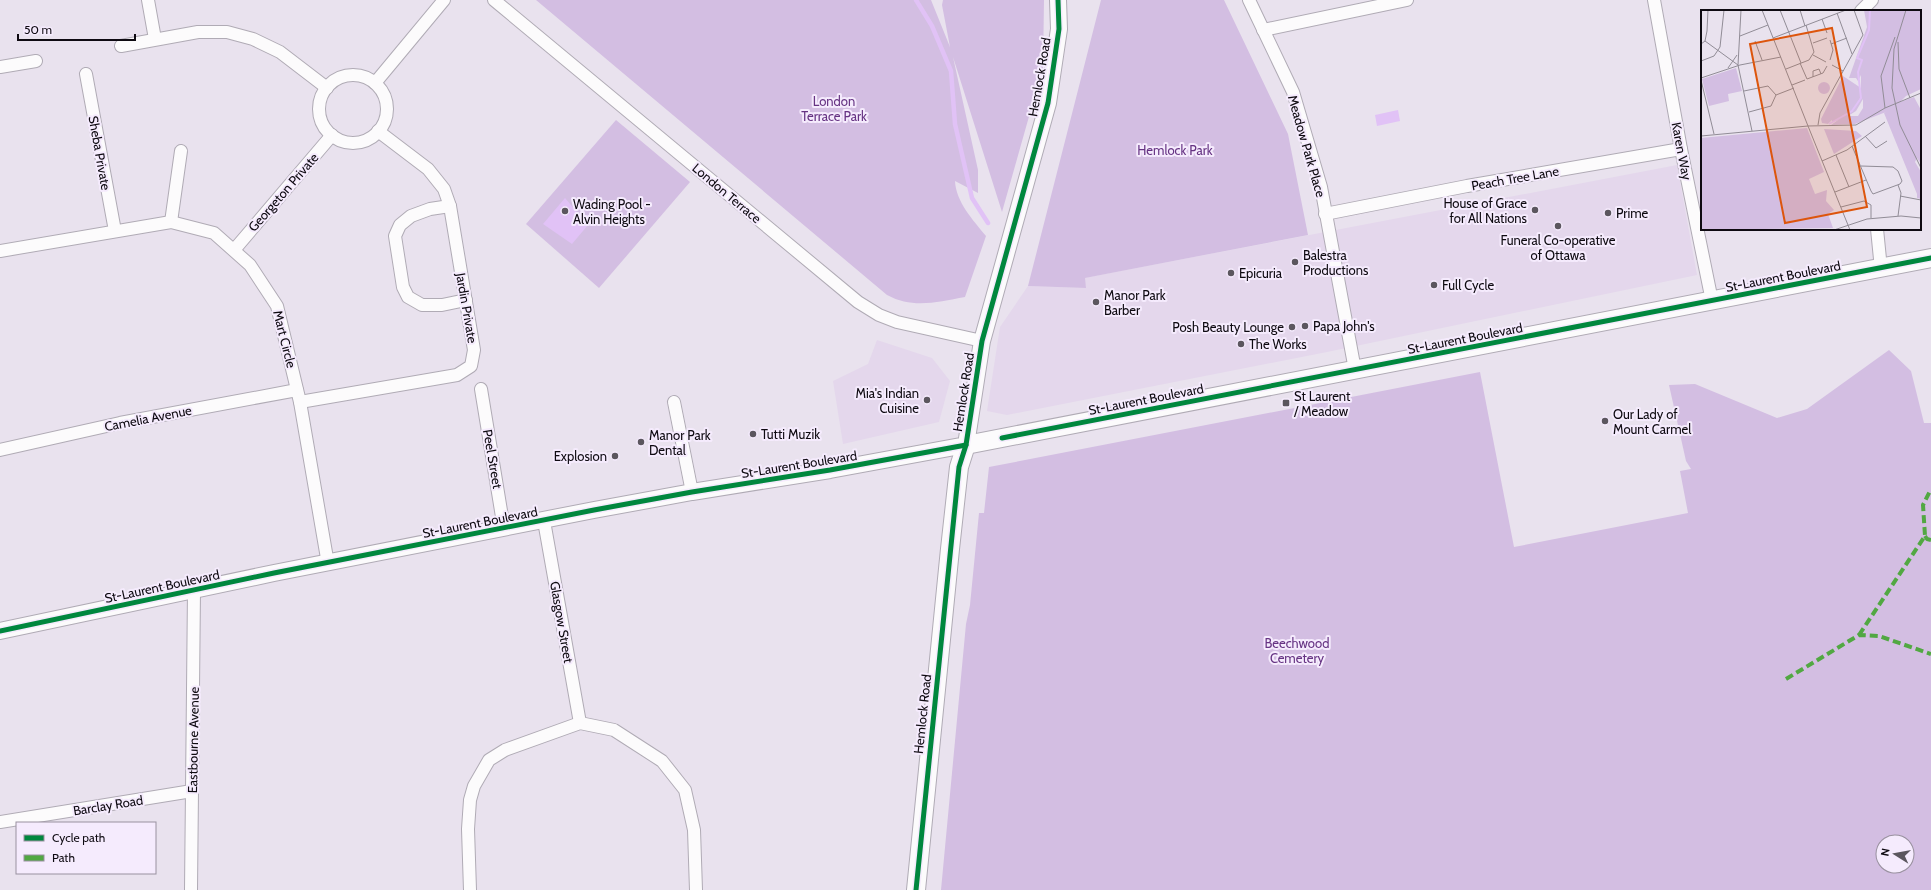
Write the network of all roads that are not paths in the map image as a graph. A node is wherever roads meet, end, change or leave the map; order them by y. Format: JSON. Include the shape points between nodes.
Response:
{"nodes":[{"id":1,"x":148,"y":0,"type":"edge"},
{"id":2,"x":444,"y":0,"type":"edge"},
{"id":3,"x":494,"y":0,"type":"edge"},
{"id":4,"x":1058,"y":0,"type":"edge"},
{"id":5,"x":1249,"y":0,"type":"edge"},
{"id":6,"x":1407,"y":0,"type":"edge"},
{"id":7,"x":1654,"y":0,"type":"edge"},
{"id":8,"x":1872,"y":0,"type":"edge"},
{"id":9,"x":1862,"y":10,"type":"edge"},
{"id":10,"x":1263,"y":30,"type":"junction"},
{"id":11,"x":155,"y":40,"type":"junction"},
{"id":12,"x":121,"y":46,"type":"dead end"},
{"id":13,"x":36,"y":61,"type":"dead end"},
{"id":14,"x":0,"y":67,"type":"edge"},
{"id":15,"x":86,"y":74,"type":"dead end"},
{"id":16,"x":375,"y":83,"type":"junction"},
{"id":17,"x":327,"y":88,"type":"junction"},
{"id":18,"x":378,"y":131,"type":"junction"},
{"id":19,"x":332,"y":135,"type":"junction"},
{"id":20,"x":1681,"y":149,"type":"junction"},
{"id":21,"x":180,"y":151,"type":"dead end"},
{"id":22,"x":450,"y":206,"type":"junction"},
{"id":23,"x":1325,"y":214,"type":"junction"},
{"id":24,"x":171,"y":222,"type":"junction"},
{"id":25,"x":1877,"y":230,"type":"edge"},
{"id":26,"x":115,"y":231,"type":"junction"},
{"id":27,"x":234,"y":250,"type":"junction"},
{"id":28,"x":0,"y":251,"type":"edge"},
{"id":29,"x":1931,"y":258,"type":"edge"},
{"id":30,"x":1881,"y":268,"type":"junction"},
{"id":31,"x":466,"y":300,"type":"junction"},
{"id":32,"x":1712,"y":301,"type":"junction"},
{"id":33,"x":982,"y":341,"type":"junction"},
{"id":34,"x":1355,"y":370,"type":"junction"},
{"id":35,"x":481,"y":389,"type":"dead end"},
{"id":36,"x":298,"y":396,"type":"junction"},
{"id":37,"x":674,"y":402,"type":"dead end"},
{"id":38,"x":966,"y":445,"type":"junction"},
{"id":39,"x":0,"y":450,"type":"edge"},
{"id":40,"x":692,"y":492,"type":"junction"},
{"id":41,"x":544,"y":521,"type":"junction"},
{"id":42,"x":504,"y":529,"type":"junction"},
{"id":43,"x":328,"y":564,"type":"junction"},
{"id":44,"x":194,"y":590,"type":"junction"},
{"id":45,"x":0,"y":631,"type":"edge"},
{"id":46,"x":580,"y":723,"type":"junction"},
{"id":47,"x":192,"y":791,"type":"junction"},
{"id":48,"x":0,"y":822,"type":"edge"},
{"id":49,"x":191,"y":890,"type":"edge"},
{"id":50,"x":470,"y":890,"type":"edge"},
{"id":51,"x":696,"y":890,"type":"edge"},
{"id":52,"x":916,"y":890,"type":"edge"}],
"edges":[{"from":1,"to":11,"type":"street"},
{"from":2,"to":16,"type":"street"},
{"from":3,"to":33,"type":"street","name":"London Terrace","via":[[858,302],[878,315],[896,322]]},
{"from":4,"to":33,"type":"street","name":"Hemlock Road","via":[[1059,29],[1048,103]]},
{"from":5,"to":10,"type":"street","name":"Meadow Park Place"},
{"from":6,"to":10,"type":"street"},
{"from":7,"to":20,"type":"street","name":"Karen Way"},
{"from":8,"to":9,"type":"street"},
{"from":10,"to":23,"type":"street","name":"Meadow Park Place","via":[[1293,92],[1321,187]]},
{"from":11,"to":12,"type":"street"},
{"from":11,"to":17,"type":"street","via":[[198,32],[227,32],[247,37],[280,52]]},
{"from":13,"to":14,"type":"street"},
{"from":15,"to":26,"type":"street","name":"Sheba Private"},
{"from":16,"to":17,"type":"street","via":[[361,76],[352,75],[334,80]]},
{"from":16,"to":18,"type":"street","via":[[382,91],[386,106],[384,122]]},
{"from":17,"to":19,"type":"street","via":[[321,96],[320,118],[325,129]]},
{"from":18,"to":19,"type":"street","via":[[363,141],[353,143]]},
{"from":18,"to":22,"type":"street","name":"Jardin Private","via":[[428,169],[444,189]]},
{"from":19,"to":27,"type":"street","name":"Georgeton Private"},
{"from":20,"to":23,"type":"street","name":"Peach Tree Lane","via":[[1467,186]]},
{"from":20,"to":32,"type":"street","name":"Karen Way"},
{"from":21,"to":24,"type":"street"},
{"from":22,"to":31,"type":"street","name":"Jardin Private"},
{"from":22,"to":31,"type":"street","via":[[430,209],[411,216],[400,225],[395,236],[403,287],[408,297],[422,306]]},
{"from":23,"to":34,"type":"street","name":"Meadow Park Place"},
{"from":24,"to":26,"type":"street","name":"Mart Circle"},
{"from":24,"to":27,"type":"street","name":"Mart Circle","via":[[214,233]]},
{"from":25,"to":30,"type":"street"},
{"from":26,"to":28,"type":"street","name":"Mart Circle"},
{"from":27,"to":36,"type":"street","name":"Mart Circle","via":[[250,265],[277,306]]},
{"from":29,"to":30,"type":"main road","name":"St-Laurent Boulevard"},
{"from":30,"to":32,"type":"main road","name":"St-Laurent Boulevard"},
{"from":31,"to":36,"type":"street","name":"Jardin Private","via":[[474,350],[471,366],[457,375]]},
{"from":32,"to":34,"type":"main road","name":"St-Laurent Boulevard"},
{"from":33,"to":38,"type":"street","name":"Hemlock Road"},
{"from":34,"to":38,"type":"main road","name":"St-Laurent Boulevard"},
{"from":35,"to":42,"type":"street","name":"Peel Street"},
{"from":36,"to":39,"type":"street","name":"Camelia Avenue","via":[[120,423]]},
{"from":36,"to":43,"type":"street","name":"Mart Circle"},
{"from":37,"to":40,"type":"street"},
{"from":38,"to":40,"type":"street","name":"St-Laurent Boulevard"},
{"from":38,"to":52,"type":"main road","name":"Hemlock Road","via":[[959,467]]},
{"from":40,"to":41,"type":"street","name":"St-Laurent Boulevard"},
{"from":41,"to":42,"type":"street","name":"St-Laurent Boulevard"},
{"from":41,"to":46,"type":"street","name":"Glasgow Street"},
{"from":42,"to":43,"type":"street","name":"St-Laurent Boulevard"},
{"from":43,"to":44,"type":"street","name":"St-Laurent Boulevard"},
{"from":44,"to":45,"type":"street","name":"St-Laurent Boulevard"},
{"from":44,"to":47,"type":"street","name":"Eastbourne Avenue"},
{"from":46,"to":50,"type":"street","via":[[505,750],[489,760],[474,786],[470,800]]},
{"from":46,"to":51,"type":"street","via":[[614,730],[662,761],[685,790],[694,830]]},
{"from":47,"to":48,"type":"street","name":"Barclay Road"},
{"from":47,"to":49,"type":"street","name":"Eastbourne Avenue"}]}
